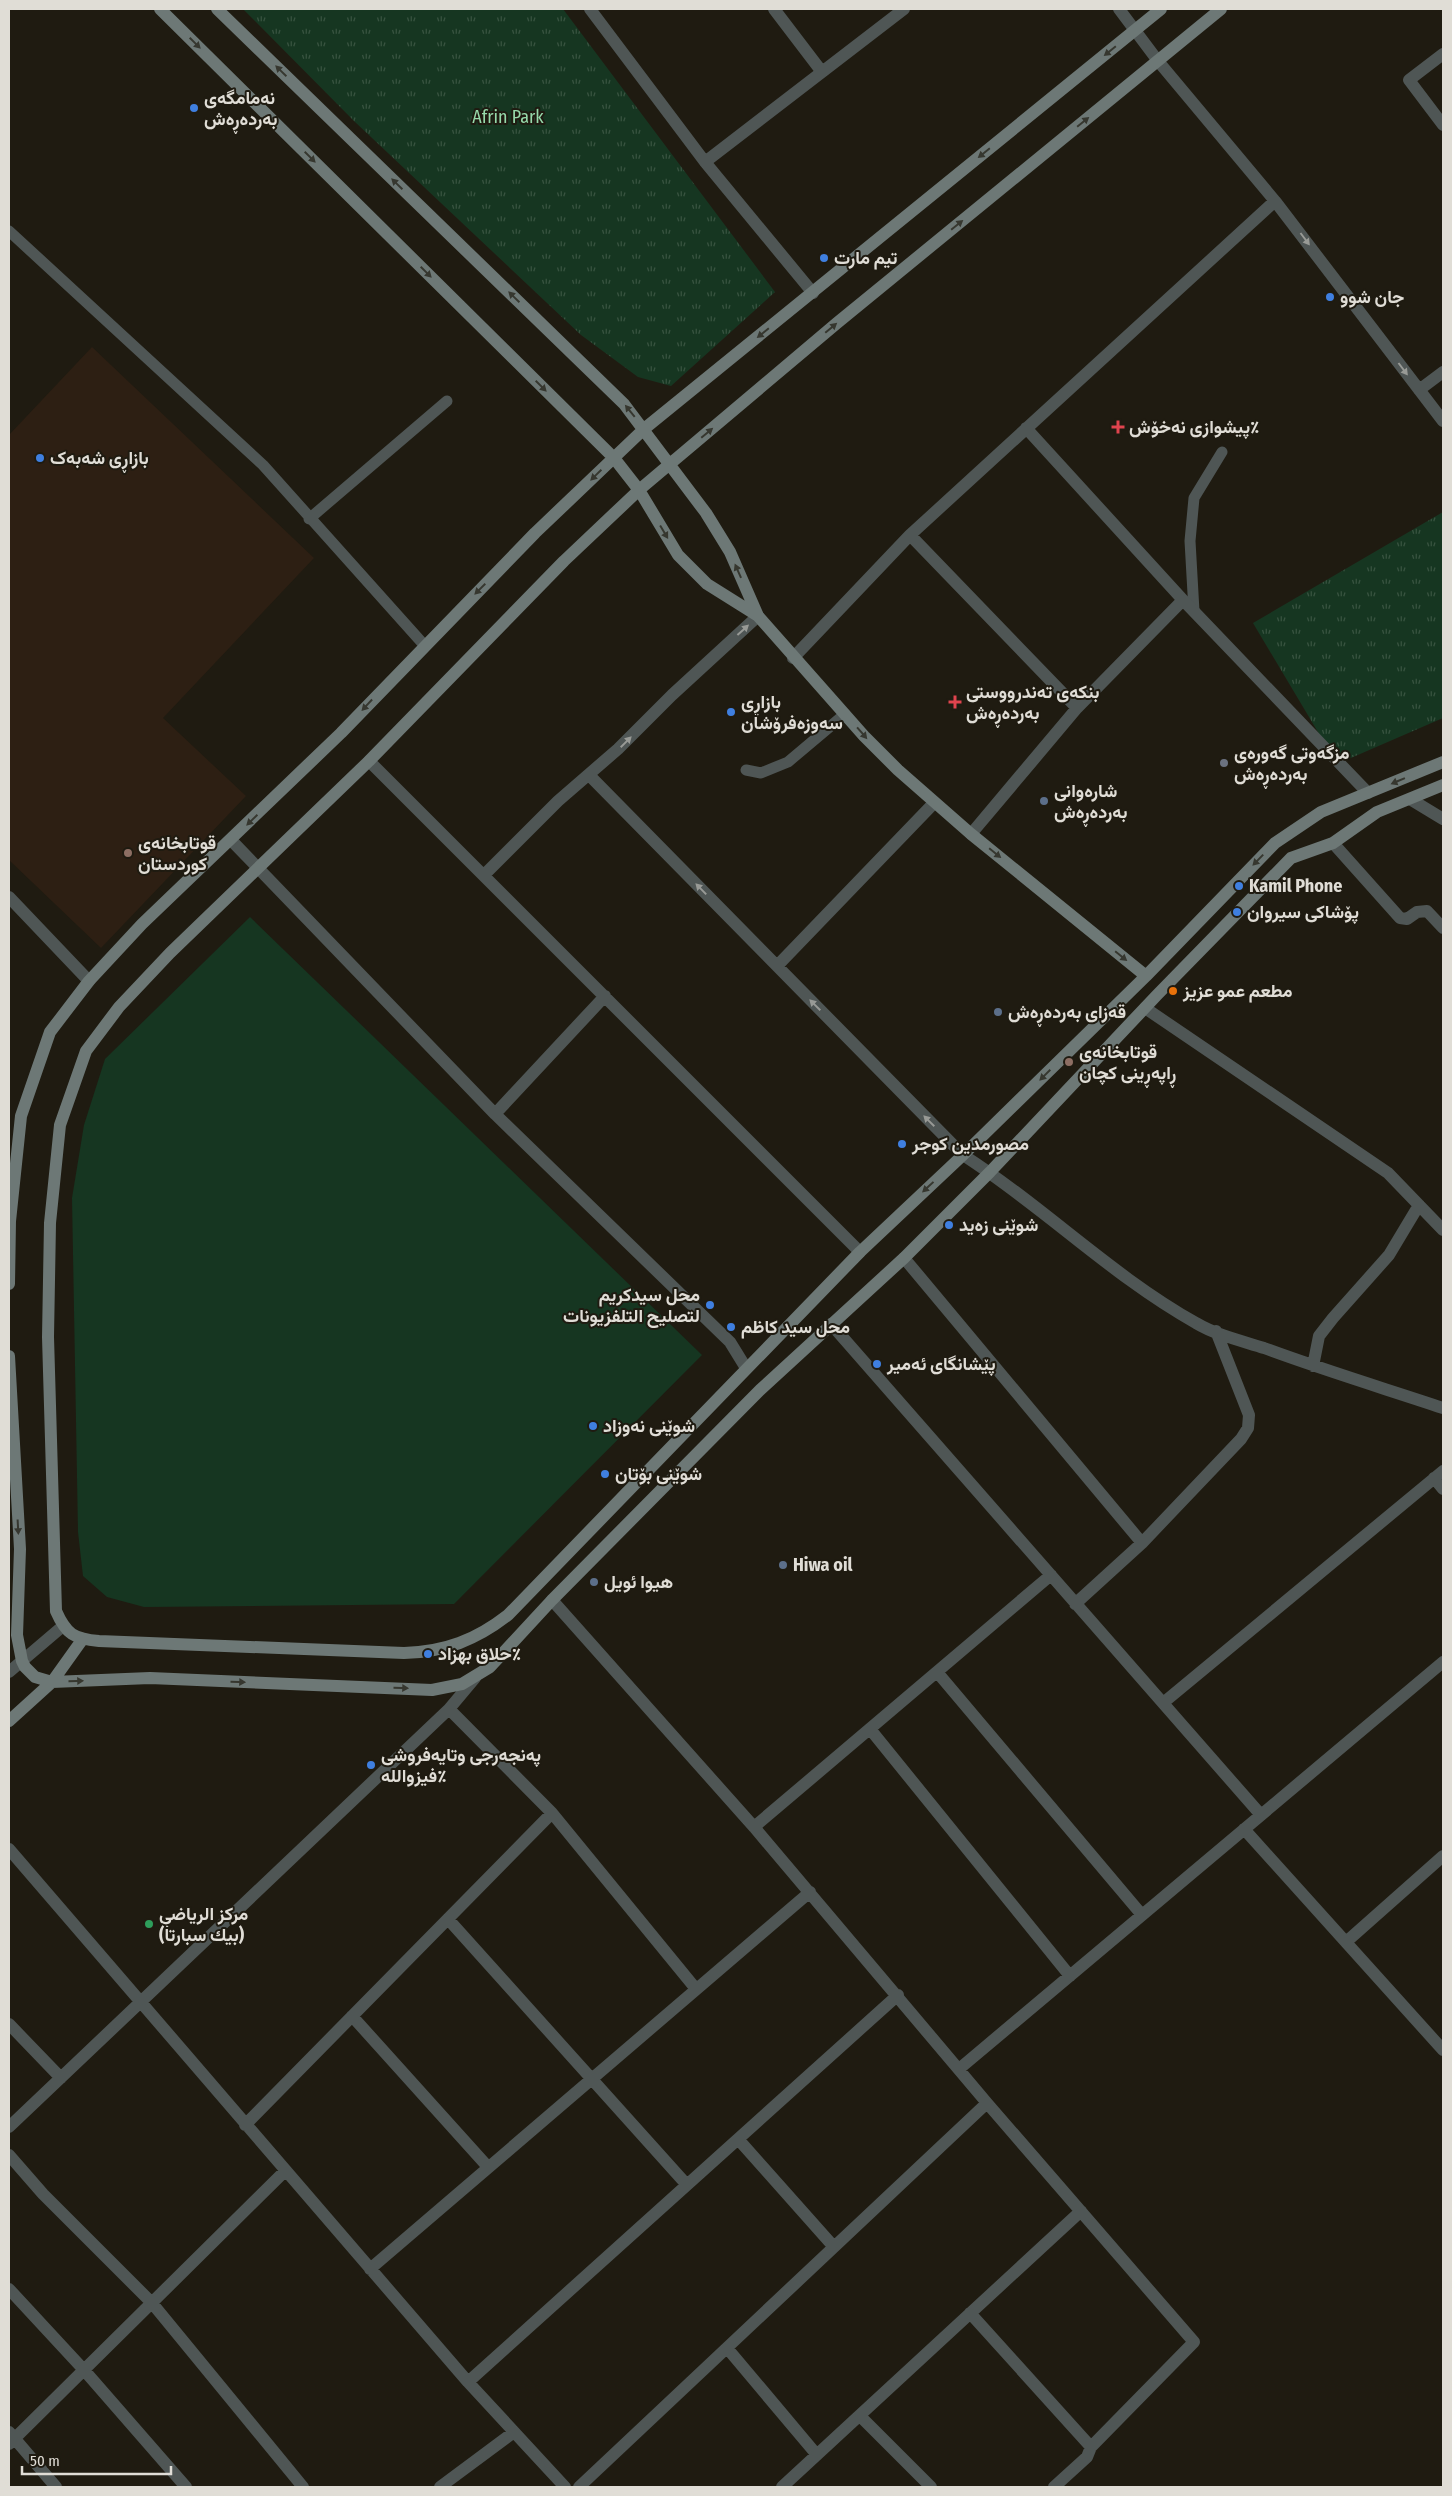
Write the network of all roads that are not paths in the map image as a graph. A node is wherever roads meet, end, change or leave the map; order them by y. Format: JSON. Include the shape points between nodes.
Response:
{"nodes":[{"id":1,"x":160,"y":9,"type":"edge"},
{"id":2,"x":217,"y":9,"type":"edge"},
{"id":3,"x":590,"y":9,"type":"edge"},
{"id":4,"x":774,"y":9,"type":"edge"},
{"id":5,"x":904,"y":9,"type":"edge"},
{"id":6,"x":1119,"y":9,"type":"edge"},
{"id":7,"x":1161,"y":9,"type":"edge"},
{"id":8,"x":1221,"y":9,"type":"edge"},
{"id":9,"x":1135,"y":30,"type":"junction"},
{"id":10,"x":1443,"y":54,"type":"edge"},
{"id":11,"x":1158,"y":61,"type":"junction"},
{"id":12,"x":822,"y":72,"type":"junction"},
{"id":13,"x":1443,"y":125,"type":"edge"},
{"id":14,"x":705,"y":162,"type":"junction"},
{"id":15,"x":1275,"y":200,"type":"junction"},
{"id":16,"x":9,"y":231,"type":"edge"},
{"id":17,"x":813,"y":293,"type":"junction"},
{"id":18,"x":1443,"y":372,"type":"edge"},
{"id":19,"x":1419,"y":390,"type":"junction"},
{"id":20,"x":446,"y":401,"type":"dead end"},
{"id":21,"x":1443,"y":421,"type":"edge"},
{"id":22,"x":1026,"y":428,"type":"junction"},
{"id":23,"x":644,"y":429,"type":"junction"},
{"id":24,"x":1222,"y":452,"type":"dead end"},
{"id":25,"x":614,"y":458,"type":"junction"},
{"id":26,"x":670,"y":464,"type":"junction"},
{"id":27,"x":639,"y":490,"type":"junction"},
{"id":28,"x":309,"y":520,"type":"junction"},
{"id":29,"x":910,"y":535,"type":"junction"},
{"id":30,"x":1183,"y":600,"type":"junction"},
{"id":31,"x":1194,"y":611,"type":"junction"},
{"id":32,"x":758,"y":616,"type":"junction"},
{"id":33,"x":425,"y":646,"type":"junction"},
{"id":34,"x":793,"y":658,"type":"junction"},
{"id":35,"x":1077,"y":708,"type":"junction"},
{"id":36,"x":846,"y":714,"type":"junction"},
{"id":37,"x":369,"y":761,"type":"junction"},
{"id":38,"x":1443,"y":762,"type":"edge"},
{"id":39,"x":746,"y":770,"type":"dead end"},
{"id":40,"x":589,"y":775,"type":"junction"},
{"id":41,"x":1443,"y":785,"type":"edge"},
{"id":42,"x":1368,"y":793,"type":"junction"},
{"id":43,"x":1410,"y":798,"type":"junction"},
{"id":44,"x":934,"y":803,"type":"junction"},
{"id":45,"x":1443,"y":819,"type":"edge"},
{"id":46,"x":971,"y":834,"type":"junction"},
{"id":47,"x":231,"y":840,"type":"junction"},
{"id":48,"x":1333,"y":843,"type":"junction"},
{"id":49,"x":258,"y":869,"type":"junction"},
{"id":50,"x":484,"y":875,"type":"junction"},
{"id":51,"x":9,"y":897,"type":"edge"},
{"id":52,"x":1443,"y":928,"type":"edge"},
{"id":53,"x":777,"y":966,"type":"junction"},
{"id":54,"x":1146,"y":976,"type":"junction"},
{"id":55,"x":89,"y":981,"type":"junction"},
{"id":56,"x":605,"y":996,"type":"junction"},
{"id":57,"x":1145,"y":1008,"type":"junction"},
{"id":58,"x":495,"y":1114,"type":"junction"},
{"id":59,"x":963,"y":1155,"type":"junction"},
{"id":60,"x":990,"y":1172,"type":"junction"},
{"id":61,"x":1419,"y":1205,"type":"junction"},
{"id":62,"x":1443,"y":1230,"type":"edge"},
{"id":63,"x":860,"y":1252,"type":"junction"},
{"id":64,"x":904,"y":1258,"type":"junction"},
{"id":65,"x":9,"y":1284,"type":"edge"},
{"id":66,"x":831,"y":1324,"type":"junction"},
{"id":67,"x":1216,"y":1331,"type":"junction"},
{"id":68,"x":9,"y":1356,"type":"edge"},
{"id":69,"x":1313,"y":1366,"type":"junction"},
{"id":70,"x":746,"y":1368,"type":"junction"},
{"id":71,"x":1443,"y":1408,"type":"edge"},
{"id":72,"x":1439,"y":1475,"type":"edge"},
{"id":73,"x":1443,"y":1489,"type":"edge"},
{"id":74,"x":1142,"y":1543,"type":"junction"},
{"id":75,"x":14,"y":1549,"type":"edge"},
{"id":76,"x":1051,"y":1575,"type":"junction"},
{"id":77,"x":552,"y":1600,"type":"junction"},
{"id":78,"x":1075,"y":1604,"type":"junction"},
{"id":79,"x":63,"y":1626,"type":"junction"},
{"id":80,"x":82,"y":1640,"type":"junction"},
{"id":81,"x":22,"y":1660,"type":"junction"},
{"id":82,"x":1443,"y":1662,"type":"edge"},
{"id":83,"x":9,"y":1672,"type":"edge"},
{"id":84,"x":937,"y":1672,"type":"junction"},
{"id":85,"x":475,"y":1678,"type":"junction"},
{"id":86,"x":52,"y":1682,"type":"junction"},
{"id":87,"x":1163,"y":1703,"type":"junction"},
{"id":88,"x":449,"y":1709,"type":"junction"},
{"id":89,"x":9,"y":1721,"type":"edge"},
{"id":90,"x":870,"y":1729,"type":"junction"},
{"id":91,"x":552,"y":1813,"type":"junction"},
{"id":92,"x":1261,"y":1815,"type":"junction"},
{"id":93,"x":754,"y":1827,"type":"junction"},
{"id":94,"x":1244,"y":1829,"type":"junction"},
{"id":95,"x":9,"y":1849,"type":"edge"},
{"id":96,"x":1443,"y":1856,"type":"edge"},
{"id":97,"x":810,"y":1892,"type":"junction"},
{"id":98,"x":1142,"y":1915,"type":"junction"},
{"id":99,"x":448,"y":1919,"type":"junction"},
{"id":100,"x":1346,"y":1942,"type":"junction"},
{"id":101,"x":1070,"y":1976,"type":"junction"},
{"id":102,"x":696,"y":1989,"type":"junction"},
{"id":103,"x":898,"y":1996,"type":"junction"},
{"id":104,"x":140,"y":2003,"type":"junction"},
{"id":105,"x":352,"y":2016,"type":"junction"},
{"id":106,"x":9,"y":2024,"type":"edge"},
{"id":107,"x":1443,"y":2050,"type":"edge"},
{"id":108,"x":959,"y":2069,"type":"junction"},
{"id":109,"x":60,"y":2078,"type":"junction"},
{"id":110,"x":590,"y":2080,"type":"junction"},
{"id":111,"x":987,"y":2103,"type":"junction"},
{"id":112,"x":245,"y":2125,"type":"junction"},
{"id":113,"x":9,"y":2127,"type":"edge"},
{"id":114,"x":738,"y":2139,"type":"junction"},
{"id":115,"x":9,"y":2155,"type":"edge"},
{"id":116,"x":488,"y":2167,"type":"junction"},
{"id":117,"x":285,"y":2171,"type":"junction"},
{"id":118,"x":687,"y":2185,"type":"junction"},
{"id":119,"x":1081,"y":2211,"type":"junction"},
{"id":120,"x":834,"y":2247,"type":"junction"},
{"id":121,"x":370,"y":2269,"type":"junction"},
{"id":122,"x":9,"y":2289,"type":"edge"},
{"id":123,"x":152,"y":2303,"type":"junction"},
{"id":124,"x":970,"y":2313,"type":"junction"},
{"id":125,"x":726,"y":2348,"type":"junction"},
{"id":126,"x":84,"y":2370,"type":"junction"},
{"id":127,"x":468,"y":2382,"type":"junction"},
{"id":128,"x":860,"y":2416,"type":"junction"},
{"id":129,"x":514,"y":2432,"type":"junction"},
{"id":130,"x":11,"y":2438,"type":"edge"},
{"id":131,"x":1091,"y":2447,"type":"junction"},
{"id":132,"x":817,"y":2455,"type":"junction"},
{"id":133,"x":56,"y":2487,"type":"edge"},
{"id":134,"x":186,"y":2487,"type":"edge"},
{"id":135,"x":303,"y":2487,"type":"edge"},
{"id":136,"x":441,"y":2487,"type":"edge"},
{"id":137,"x":565,"y":2487,"type":"edge"},
{"id":138,"x":579,"y":2487,"type":"edge"},
{"id":139,"x":782,"y":2487,"type":"edge"},
{"id":140,"x":931,"y":2487,"type":"edge"},
{"id":141,"x":1054,"y":2487,"type":"edge"}],
"edges":[{"from":1,"to":25,"type":"main road","one_way":true},
{"from":23,"to":2,"type":"main road","one_way":true,"via":[[624,404]]},
{"from":3,"to":14,"type":"street"},
{"from":4,"to":12,"type":"street"},
{"from":5,"to":12,"type":"street"},
{"from":6,"to":9,"type":"street"},
{"from":7,"to":9,"type":"main road"},
{"from":8,"to":11,"type":"main road"},
{"from":9,"to":11,"type":"street"},
{"from":9,"to":17,"type":"main road","one_way":true},
{"from":10,"to":13,"type":"street","via":[[1410,80]]},
{"from":11,"to":15,"type":"street"},
{"from":26,"to":11,"type":"main road","one_way":true},
{"from":12,"to":14,"type":"street"},
{"from":14,"to":17,"type":"street"},
{"from":15,"to":19,"type":"street","one_way":true},
{"from":15,"to":22,"type":"street"},
{"from":16,"to":28,"type":"lane","via":[[263,466]]},
{"from":17,"to":23,"type":"main road","one_way":true},
{"from":18,"to":19,"type":"street"},
{"from":19,"to":21,"type":"street"},
{"from":20,"to":28,"type":"lane"},
{"from":22,"to":29,"type":"street"},
{"from":22,"to":30,"type":"street"},
{"from":23,"to":25,"type":"main road"},
{"from":23,"to":26,"type":"main road"},
{"from":24,"to":31,"type":"lane","via":[[1194,498],[1190,541]]},
{"from":25,"to":27,"type":"main road"},
{"from":25,"to":33,"type":"main road","one_way":true,"via":[[535,533]]},
{"from":26,"to":27,"type":"main road"},
{"from":32,"to":26,"type":"main road","one_way":true,"via":[[730,552]]},
{"from":27,"to":32,"type":"main road","one_way":true,"via":[[678,555],[707,584]]},
{"from":27,"to":37,"type":"main road","via":[[564,561]]},
{"from":28,"to":33,"type":"lane"},
{"from":29,"to":34,"type":"street"},
{"from":29,"to":35,"type":"street"},
{"from":30,"to":31,"type":"street"},
{"from":30,"to":35,"type":"street"},
{"from":31,"to":42,"type":"street"},
{"from":32,"to":34,"type":"main road"},
{"from":40,"to":32,"type":"street","one_way":true},
{"from":33,"to":47,"type":"main road","one_way":true},
{"from":34,"to":36,"type":"main road"},
{"from":35,"to":46,"type":"street"},
{"from":36,"to":39,"type":"lane","via":[[788,762],[761,772]]},
{"from":36,"to":44,"type":"main road","one_way":true,"via":[[864,736]]},
{"from":37,"to":49,"type":"main road"},
{"from":37,"to":50,"type":"street"},
{"from":38,"to":42,"type":"main road","one_way":true},
{"from":40,"to":50,"type":"street","via":[[558,801]]},
{"from":53,"to":40,"type":"street","one_way":true},
{"from":41,"to":43,"type":"main road"},
{"from":42,"to":54,"type":"main road","one_way":true,"via":[[1321,812],[1275,843]]},
{"from":43,"to":45,"type":"street"},
{"from":43,"to":48,"type":"main road","via":[[1377,812]]},
{"from":44,"to":46,"type":"main road"},
{"from":44,"to":53,"type":"street"},
{"from":46,"to":54,"type":"main road","one_way":true},
{"from":47,"to":49,"type":"street"},
{"from":47,"to":55,"type":"main road","via":[[142,924]]},
{"from":48,"to":52,"type":"street","via":[[1400,918],[1407,919],[1417,912],[1427,911]]},
{"from":48,"to":57,"type":"main road","via":[[1291,858]]},
{"from":49,"to":58,"type":"street"},
{"from":49,"to":79,"type":"main road","via":[[170,952],[119,1007],[86,1051],[60,1125],[50,1223],[48,1337],[56,1611]]},
{"from":50,"to":56,"type":"street"},
{"from":51,"to":55,"type":"street"},
{"from":59,"to":53,"type":"street","one_way":true},
{"from":54,"to":59,"type":"main road","one_way":true},
{"from":55,"to":65,"type":"main road","via":[[50,1032],[21,1116],[10,1221]]},
{"from":56,"to":58,"type":"street"},
{"from":56,"to":63,"type":"street"},
{"from":57,"to":60,"type":"main road"},
{"from":57,"to":61,"type":"street","via":[[1388,1174]]},
{"from":58,"to":70,"type":"street","via":[[730,1342]]},
{"from":59,"to":60,"type":"street"},
{"from":59,"to":63,"type":"main road","one_way":true},
{"from":60,"to":64,"type":"main road"},
{"from":60,"to":67,"type":"street","via":[[1130,1282],[1198,1324]]},
{"from":61,"to":62,"type":"street"},
{"from":61,"to":69,"type":"street","via":[[1389,1255],[1319,1336]]},
{"from":63,"to":70,"type":"main road"},
{"from":64,"to":66,"type":"main road"},
{"from":64,"to":74,"type":"street"},
{"from":66,"to":76,"type":"street"},
{"from":66,"to":77,"type":"main road","via":[[760,1390]]},
{"from":67,"to":69,"type":"street"},
{"from":67,"to":74,"type":"street","via":[[1249,1415],[1248,1428],[1242,1439]]},
{"from":68,"to":75,"type":"main road","one_way":true},
{"from":69,"to":71,"type":"street"},
{"from":70,"to":80,"type":"main road","via":[[508,1615],[470,1640],[449,1648],[404,1653]]},
{"from":72,"to":73,"type":"street"},
{"from":72,"to":87,"type":"street"},
{"from":74,"to":78,"type":"street"},
{"from":75,"to":81,"type":"main road"},
{"from":76,"to":78,"type":"street"},
{"from":76,"to":84,"type":"street"},
{"from":77,"to":85,"type":"main road","via":[[490,1667]]},
{"from":77,"to":93,"type":"street"},
{"from":78,"to":87,"type":"street"},
{"from":79,"to":80,"type":"main road"},
{"from":79,"to":81,"type":"street"},
{"from":80,"to":86,"type":"main road"},
{"from":81,"to":83,"type":"street"},
{"from":81,"to":86,"type":"main road","via":[[35,1677]]},
{"from":82,"to":92,"type":"street"},
{"from":84,"to":90,"type":"street"},
{"from":84,"to":98,"type":"street"},
{"from":86,"to":85,"type":"main road","one_way":true,"via":[[150,1678],[432,1690]]},
{"from":85,"to":88,"type":"street"},
{"from":86,"to":89,"type":"main road"},
{"from":87,"to":92,"type":"street"},
{"from":88,"to":91,"type":"street"},
{"from":88,"to":104,"type":"street"},
{"from":90,"to":93,"type":"street"},
{"from":90,"to":101,"type":"street"},
{"from":91,"to":99,"type":"street"},
{"from":91,"to":102,"type":"street"},
{"from":92,"to":94,"type":"street"},
{"from":93,"to":97,"type":"street"},
{"from":94,"to":98,"type":"street"},
{"from":94,"to":100,"type":"street"},
{"from":95,"to":104,"type":"street"},
{"from":96,"to":100,"type":"street"},
{"from":97,"to":102,"type":"street"},
{"from":97,"to":103,"type":"street"},
{"from":98,"to":101,"type":"street"},
{"from":99,"to":105,"type":"street"},
{"from":99,"to":110,"type":"street"},
{"from":100,"to":107,"type":"street"},
{"from":101,"to":108,"type":"street"},
{"from":102,"to":110,"type":"street"},
{"from":103,"to":108,"type":"street"},
{"from":103,"to":114,"type":"street"},
{"from":104,"to":109,"type":"street"},
{"from":104,"to":112,"type":"street"},
{"from":105,"to":112,"type":"street"},
{"from":105,"to":116,"type":"street"},
{"from":106,"to":109,"type":"street"},
{"from":108,"to":111,"type":"street"},
{"from":109,"to":113,"type":"street"},
{"from":110,"to":116,"type":"street"},
{"from":110,"to":118,"type":"street"},
{"from":111,"to":119,"type":"street"},
{"from":111,"to":120,"type":"street"},
{"from":112,"to":117,"type":"street"},
{"from":114,"to":118,"type":"street"},
{"from":114,"to":120,"type":"street"},
{"from":115,"to":123,"type":"street","via":[[43,2194]]},
{"from":116,"to":121,"type":"street"},
{"from":117,"to":121,"type":"street"},
{"from":117,"to":123,"type":"street"},
{"from":118,"to":127,"type":"street"},
{"from":119,"to":124,"type":"street"},
{"from":119,"to":131,"type":"street","via":[[1194,2342]]},
{"from":120,"to":125,"type":"street"},
{"from":121,"to":127,"type":"street"},
{"from":122,"to":126,"type":"street"},
{"from":123,"to":126,"type":"street"},
{"from":123,"to":135,"type":"street"},
{"from":124,"to":128,"type":"street"},
{"from":124,"to":131,"type":"street"},
{"from":125,"to":132,"type":"street"},
{"from":125,"to":138,"type":"street"},
{"from":126,"to":130,"type":"street"},
{"from":126,"to":134,"type":"street"},
{"from":127,"to":129,"type":"street"},
{"from":128,"to":132,"type":"street"},
{"from":128,"to":140,"type":"street"},
{"from":129,"to":136,"type":"street"},
{"from":129,"to":137,"type":"street"},
{"from":130,"to":133,"type":"street"},
{"from":131,"to":141,"type":"street","via":[[1087,2457]]},
{"from":132,"to":139,"type":"street"}]}
